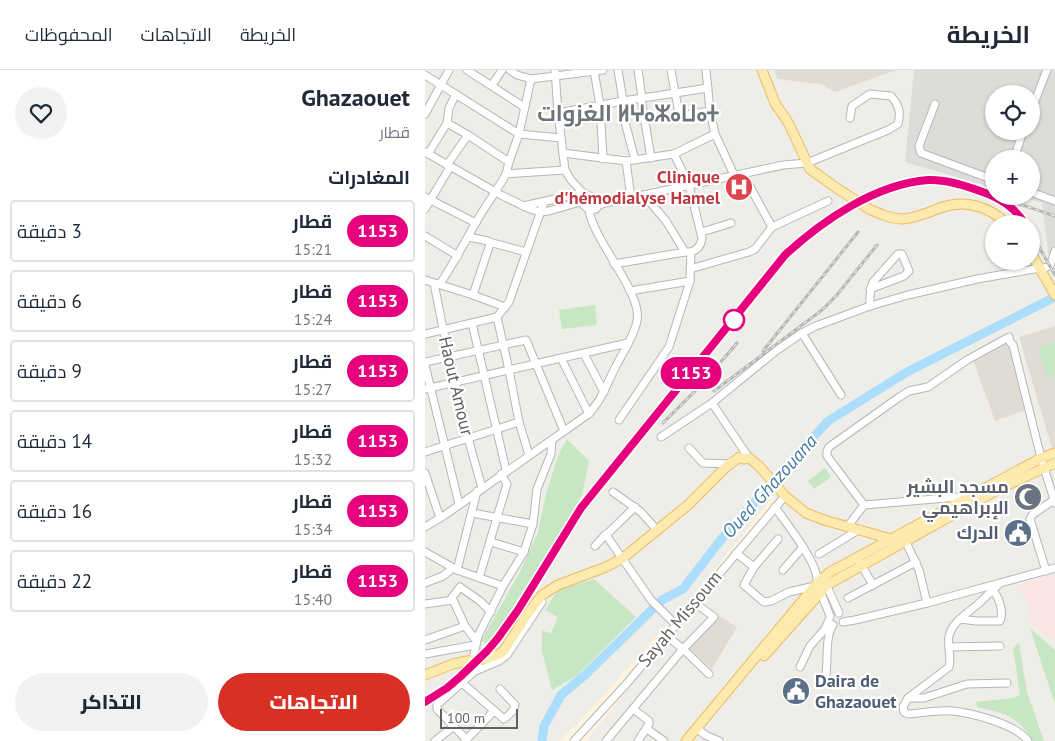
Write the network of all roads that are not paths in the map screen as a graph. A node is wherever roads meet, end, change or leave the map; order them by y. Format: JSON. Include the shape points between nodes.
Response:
{"nodes":[{"id":1,"x":449,"y":70,"type":"edge"},
{"id":2,"x":467,"y":70,"type":"edge"},
{"id":3,"x":502,"y":70,"type":"edge"},
{"id":4,"x":510,"y":70,"type":"edge"},
{"id":5,"x":603,"y":70,"type":"edge"},
{"id":6,"x":618,"y":70,"type":"edge"},
{"id":7,"x":638,"y":70,"type":"edge"},
{"id":8,"x":671,"y":70,"type":"edge"},
{"id":9,"x":706,"y":70,"type":"edge"},
{"id":10,"x":761,"y":70,"type":"edge"},
{"id":11,"x":1047,"y":70,"type":"edge"},
{"id":12,"x":594,"y":71,"type":"junction"},
{"id":13,"x":518,"y":72,"type":"edge"},
{"id":14,"x":555,"y":73,"type":"edge"},
{"id":15,"x":425,"y":75,"type":"edge"},
{"id":16,"x":531,"y":79,"type":"junction"},
{"id":17,"x":441,"y":84,"type":"junction"},
{"id":18,"x":492,"y":85,"type":"junction"},
{"id":19,"x":709,"y":88,"type":"junction"},
{"id":20,"x":1040,"y":88,"type":"edge"},
{"id":21,"x":456,"y":94,"type":"junction"},
{"id":22,"x":675,"y":94,"type":"junction"},
{"id":23,"x":641,"y":98,"type":"junction"},
{"id":24,"x":623,"y":101,"type":"junction"},
{"id":25,"x":935,"y":104,"type":"dead end"},
{"id":26,"x":600,"y":105,"type":"junction"},
{"id":27,"x":524,"y":107,"type":"junction"},
{"id":28,"x":710,"y":111,"type":"junction"},
{"id":29,"x":558,"y":113,"type":"junction"},
{"id":30,"x":425,"y":114,"type":"edge"},
{"id":31,"x":850,"y":118,"type":"dead end"},
{"id":32,"x":625,"y":122,"type":"dead end"},
{"id":33,"x":447,"y":123,"type":"junction"},
{"id":34,"x":519,"y":134,"type":"junction"},
{"id":35,"x":715,"y":134,"type":"junction"},
{"id":36,"x":468,"y":135,"type":"junction"},
{"id":37,"x":561,"y":138,"type":"junction"},
{"id":38,"x":426,"y":153,"type":"edge"},
{"id":39,"x":563,"y":153,"type":"junction"},
{"id":40,"x":674,"y":154,"type":"junction"},
{"id":41,"x":651,"y":158,"type":"junction"},
{"id":42,"x":603,"y":159,"type":"junction"},
{"id":43,"x":635,"y":160,"type":"junction"},
{"id":44,"x":626,"y":161,"type":"junction"},
{"id":45,"x":509,"y":162,"type":"junction"},
{"id":46,"x":807,"y":163,"type":"junction"},
{"id":47,"x":449,"y":166,"type":"junction"},
{"id":48,"x":565,"y":170,"type":"junction"},
{"id":49,"x":506,"y":174,"type":"junction"},
{"id":50,"x":743,"y":174,"type":"junction"},
{"id":51,"x":734,"y":175,"type":"junction"},
{"id":52,"x":985,"y":177,"type":"edge"},
{"id":53,"x":689,"y":185,"type":"junction"},
{"id":54,"x":497,"y":192,"type":"junction"},
{"id":55,"x":580,"y":194,"type":"junction"},
{"id":56,"x":644,"y":195,"type":"junction"},
{"id":57,"x":1040,"y":195,"type":"edge"},
{"id":58,"x":631,"y":198,"type":"junction"},
{"id":59,"x":427,"y":199,"type":"edge"},
{"id":60,"x":1055,"y":200,"type":"edge"},
{"id":61,"x":598,"y":201,"type":"junction"},
{"id":62,"x":828,"y":201,"type":"dead end"},
{"id":63,"x":544,"y":202,"type":"junction"},
{"id":64,"x":523,"y":206,"type":"junction"},
{"id":65,"x":425,"y":209,"type":"edge"},
{"id":66,"x":589,"y":210,"type":"junction"},
{"id":67,"x":540,"y":212,"type":"junction"},
{"id":68,"x":994,"y":215,"type":"edge"},
{"id":69,"x":476,"y":223,"type":"junction"},
{"id":70,"x":731,"y":223,"type":"dead end"},
{"id":71,"x":772,"y":227,"type":"junction"},
{"id":72,"x":702,"y":232,"type":"junction"},
{"id":73,"x":425,"y":236,"type":"edge"},
{"id":74,"x":469,"y":237,"type":"junction"},
{"id":75,"x":489,"y":242,"type":"junction"},
{"id":76,"x":1055,"y":251,"type":"edge"},
{"id":77,"x":526,"y":252,"type":"junction"},
{"id":78,"x":688,"y":252,"type":"junction"},
{"id":79,"x":458,"y":256,"type":"junction"},
{"id":80,"x":614,"y":264,"type":"junction"},
{"id":81,"x":1040,"y":268,"type":"joint"},
{"id":82,"x":690,"y":269,"type":"junction"},
{"id":83,"x":1029,"y":270,"type":"edge"},
{"id":84,"x":425,"y":280,"type":"edge"},
{"id":85,"x":690,"y":281,"type":"junction"},
{"id":86,"x":437,"y":284,"type":"junction"},
{"id":87,"x":870,"y":289,"type":"junction"},
{"id":88,"x":630,"y":291,"type":"junction"},
{"id":89,"x":473,"y":295,"type":"junction"},
{"id":90,"x":1055,"y":296,"type":"edge"},
{"id":91,"x":870,"y":306,"type":"junction"},
{"id":92,"x":505,"y":307,"type":"junction"},
{"id":93,"x":497,"y":317,"type":"junction"},
{"id":94,"x":472,"y":323,"type":"junction"},
{"id":95,"x":443,"y":329,"type":"junction"},
{"id":96,"x":802,"y":333,"type":"junction"},
{"id":97,"x":425,"y":334,"type":"edge"},
{"id":98,"x":628,"y":343,"type":"junction"},
{"id":99,"x":503,"y":344,"type":"junction"},
{"id":100,"x":478,"y":349,"type":"junction"},
{"id":101,"x":584,"y":354,"type":"junction"},
{"id":102,"x":449,"y":356,"type":"junction"},
{"id":103,"x":561,"y":358,"type":"junction"},
{"id":104,"x":425,"y":363,"type":"edge"},
{"id":105,"x":537,"y":363,"type":"junction"},
{"id":106,"x":509,"y":370,"type":"junction"},
{"id":107,"x":484,"y":375,"type":"junction"},
{"id":108,"x":455,"y":382,"type":"junction"},
{"id":109,"x":428,"y":389,"type":"edge"},
{"id":110,"x":604,"y":392,"type":"junction"},
{"id":111,"x":841,"y":395,"type":"dead end"},
{"id":112,"x":712,"y":403,"type":"junction"},
{"id":113,"x":589,"y":414,"type":"junction"},
{"id":114,"x":619,"y":420,"type":"dead end"},
{"id":115,"x":519,"y":422,"type":"junction"},
{"id":116,"x":497,"y":429,"type":"junction"},
{"id":117,"x":565,"y":431,"type":"junction"},
{"id":118,"x":661,"y":437,"type":"dead end"},
{"id":119,"x":468,"y":438,"type":"junction"},
{"id":120,"x":552,"y":440,"type":"junction"},
{"id":121,"x":446,"y":445,"type":"junction"},
{"id":122,"x":689,"y":448,"type":"dead end"},
{"id":123,"x":425,"y":452,"type":"edge"},
{"id":124,"x":1055,"y":453,"type":"edge"},
{"id":125,"x":529,"y":455,"type":"junction"},
{"id":126,"x":745,"y":457,"type":"junction"},
{"id":127,"x":1042,"y":462,"type":"junction"},
{"id":128,"x":1055,"y":463,"type":"edge"},
{"id":129,"x":504,"y":472,"type":"junction"},
{"id":130,"x":425,"y":473,"type":"edge"},
{"id":131,"x":480,"y":489,"type":"junction"},
{"id":132,"x":613,"y":492,"type":"dead end"},
{"id":133,"x":782,"y":493,"type":"junction"},
{"id":134,"x":973,"y":495,"type":"junction"},
{"id":135,"x":1055,"y":501,"type":"edge"},
{"id":136,"x":459,"y":504,"type":"junction"},
{"id":137,"x":864,"y":504,"type":"junction"},
{"id":138,"x":635,"y":507,"type":"junction"},
{"id":139,"x":775,"y":507,"type":"junction"},
{"id":140,"x":472,"y":513,"type":"junction"},
{"id":141,"x":440,"y":518,"type":"junction"},
{"id":142,"x":498,"y":518,"type":"junction"},
{"id":143,"x":533,"y":524,"type":"junction"},
{"id":144,"x":848,"y":526,"type":"junction"},
{"id":145,"x":425,"y":527,"type":"edge"},
{"id":146,"x":860,"y":529,"type":"junction"},
{"id":147,"x":657,"y":530,"type":"junction"},
{"id":148,"x":606,"y":534,"type":"junction"},
{"id":149,"x":778,"y":539,"type":"dead end"},
{"id":150,"x":491,"y":542,"type":"junction"},
{"id":151,"x":892,"y":542,"type":"junction"},
{"id":152,"x":595,"y":546,"type":"dead end"},
{"id":153,"x":803,"y":547,"type":"junction"},
{"id":154,"x":425,"y":552,"type":"edge"},
{"id":155,"x":524,"y":552,"type":"junction"},
{"id":156,"x":736,"y":553,"type":"junction"},
{"id":157,"x":819,"y":554,"type":"dead end"},
{"id":158,"x":623,"y":558,"type":"junction"},
{"id":159,"x":859,"y":561,"type":"junction"},
{"id":160,"x":916,"y":562,"type":"junction"},
{"id":161,"x":754,"y":566,"type":"junction"},
{"id":162,"x":1055,"y":568,"type":"edge"},
{"id":163,"x":455,"y":569,"type":"junction"},
{"id":164,"x":783,"y":570,"type":"dead end"},
{"id":165,"x":1046,"y":571,"type":"junction"},
{"id":166,"x":479,"y":578,"type":"junction"},
{"id":167,"x":425,"y":583,"type":"edge"},
{"id":168,"x":820,"y":583,"type":"junction"},
{"id":169,"x":558,"y":585,"type":"junction"},
{"id":170,"x":873,"y":585,"type":"junction"},
{"id":171,"x":503,"y":586,"type":"junction"},
{"id":172,"x":995,"y":587,"type":"junction"},
{"id":173,"x":848,"y":598,"type":"dead end"},
{"id":174,"x":451,"y":599,"type":"junction"},
{"id":175,"x":695,"y":603,"type":"junction"},
{"id":176,"x":425,"y":604,"type":"edge"},
{"id":177,"x":927,"y":604,"type":"junction"},
{"id":178,"x":491,"y":612,"type":"junction"},
{"id":179,"x":839,"y":613,"type":"junction"},
{"id":180,"x":961,"y":619,"type":"junction"},
{"id":181,"x":831,"y":620,"type":"junction"},
{"id":182,"x":843,"y":622,"type":"junction"},
{"id":183,"x":676,"y":625,"type":"junction"},
{"id":184,"x":465,"y":626,"type":"junction"},
{"id":185,"x":667,"y":636,"type":"junction"},
{"id":186,"x":425,"y":640,"type":"edge"},
{"id":187,"x":999,"y":646,"type":"dead end"},
{"id":188,"x":949,"y":647,"type":"junction"},
{"id":189,"x":683,"y":649,"type":"junction"},
{"id":190,"x":476,"y":651,"type":"junction"},
{"id":191,"x":425,"y":654,"type":"edge"},
{"id":192,"x":800,"y":666,"type":"dead end"},
{"id":193,"x":709,"y":674,"type":"dead end"},
{"id":194,"x":425,"y":675,"type":"edge"},
{"id":195,"x":826,"y":675,"type":"dead end"},
{"id":196,"x":461,"y":682,"type":"junction"},
{"id":197,"x":1007,"y":683,"type":"dead end"},
{"id":198,"x":500,"y":689,"type":"dead end"},
{"id":199,"x":908,"y":698,"type":"junction"},
{"id":200,"x":633,"y":709,"type":"junction"},
{"id":201,"x":494,"y":711,"type":"junction"},
{"id":202,"x":453,"y":726,"type":"junction"},
{"id":203,"x":698,"y":729,"type":"junction"},
{"id":204,"x":647,"y":730,"type":"junction"},
{"id":205,"x":466,"y":740,"type":"edge"},
{"id":206,"x":435,"y":741,"type":"edge"},
{"id":207,"x":574,"y":741,"type":"edge"},
{"id":208,"x":606,"y":741,"type":"edge"},
{"id":209,"x":638,"y":741,"type":"edge"},
{"id":210,"x":664,"y":741,"type":"edge"},
{"id":211,"x":686,"y":741,"type":"edge"},
{"id":212,"x":690,"y":741,"type":"edge"},
{"id":213,"x":719,"y":741,"type":"edge"},
{"id":214,"x":1028,"y":741,"type":"edge"}],
"edges":[{"from":1,"to":17,"type":"street"},
{"from":2,"to":18,"type":"street"},
{"from":3,"to":18,"type":"street"},
{"from":4,"to":13,"type":"street"},
{"from":5,"to":12,"type":"street"},
{"from":6,"to":24,"type":"street"},
{"from":7,"to":23,"type":"street"},
{"from":8,"to":22,"type":"street"},
{"from":9,"to":19,"type":"street"},
{"from":10,"to":46,"type":"main road"},
{"from":11,"to":20,"type":"street"},
{"from":12,"to":14,"type":"street"},
{"from":12,"to":26,"type":"street"},
{"from":13,"to":16,"type":"street"},
{"from":14,"to":16,"type":"street"},
{"from":14,"to":29,"type":"street"},
{"from":15,"to":17,"type":"street"},
{"from":16,"to":27,"type":"street"},
{"from":17,"to":21,"type":"street"},
{"from":17,"to":30,"type":"street"},
{"from":18,"to":27,"type":"street"},
{"from":19,"to":22,"type":"street"},
{"from":19,"to":28,"type":"street"},
{"from":21,"to":33,"type":"street","via":[[449,108]]},
{"from":21,"to":34,"type":"street"},
{"from":22,"to":23,"type":"street"},
{"from":22,"to":28,"type":"street","via":[[680,114]]},
{"from":23,"to":24,"type":"street"},
{"from":23,"to":41,"type":"street"},
{"from":24,"to":26,"type":"street"},
{"from":25,"to":52,"type":"street","via":[[919,146],[921,153]]},
{"from":26,"to":29,"type":"street"},
{"from":26,"to":42,"type":"street"},
{"from":27,"to":34,"type":"street"},
{"from":28,"to":35,"type":"street"},
{"from":29,"to":37,"type":"street"},
{"from":31,"to":46,"type":"street","via":[[852,106],[869,94],[891,96],[898,104],[900,115],[898,124],[892,128]]},
{"from":32,"to":43,"type":"street"},
{"from":33,"to":36,"type":"street"},
{"from":33,"to":38,"type":"street"},
{"from":34,"to":37,"type":"street"},
{"from":34,"to":45,"type":"street"},
{"from":35,"to":40,"type":"street"},
{"from":35,"to":51,"type":"street"},
{"from":36,"to":45,"type":"street"},
{"from":36,"to":47,"type":"street"},
{"from":37,"to":39,"type":"street"},
{"from":38,"to":47,"type":"street"},
{"from":39,"to":42,"type":"street"},
{"from":39,"to":48,"type":"street"},
{"from":40,"to":41,"type":"street"},
{"from":40,"to":53,"type":"street"},
{"from":41,"to":43,"type":"street"},
{"from":42,"to":44,"type":"street"},
{"from":43,"to":44,"type":"street"},
{"from":44,"to":58,"type":"street"},
{"from":45,"to":49,"type":"street"},
{"from":46,"to":50,"type":"street"},
{"from":46,"to":68,"type":"main road","bridge":true,"via":[[810,169],[835,187],[884,216],[902,219],[966,204],[984,208]]},
{"from":47,"to":54,"type":"street"},
{"from":47,"to":59,"type":"street"},
{"from":48,"to":49,"type":"street"},
{"from":48,"to":55,"type":"street"},
{"from":49,"to":54,"type":"street"},
{"from":50,"to":51,"type":"street"},
{"from":50,"to":71,"type":"street"},
{"from":51,"to":53,"type":"street"},
{"from":53,"to":56,"type":"street"},
{"from":53,"to":72,"type":"street"},
{"from":54,"to":64,"type":"street"},
{"from":54,"to":69,"type":"street"},
{"from":55,"to":61,"type":"street"},
{"from":55,"to":63,"type":"street"},
{"from":55,"to":66,"type":"street"},
{"from":55,"to":67,"type":"street","via":[[549,211]]},
{"from":56,"to":58,"type":"street"},
{"from":56,"to":78,"type":"street"},
{"from":57,"to":60,"type":"street"},
{"from":58,"to":61,"type":"street"},
{"from":59,"to":65,"type":"street"},
{"from":59,"to":69,"type":"street"},
{"from":61,"to":66,"type":"street","via":[[594,211]]},
{"from":62,"to":71,"type":"street"},
{"from":63,"to":64,"type":"street"},
{"from":63,"to":67,"type":"street"},
{"from":64,"to":67,"type":"street"},
{"from":66,"to":80,"type":"street","via":[[592,225]]},
{"from":67,"to":77,"type":"street"},
{"from":69,"to":74,"type":"street"},
{"from":70,"to":72,"type":"street"},
{"from":71,"to":82,"type":"street","via":[[749,252]]},
{"from":72,"to":78,"type":"street","via":[[701,244],[695,251]]},
{"from":73,"to":79,"type":"street"},
{"from":74,"to":75,"type":"street"},
{"from":74,"to":79,"type":"street"},
{"from":75,"to":77,"type":"street"},
{"from":75,"to":89,"type":"street"},
{"from":76,"to":81,"type":"street","via":[[1050,266]]},
{"from":77,"to":92,"type":"street"},
{"from":78,"to":80,"type":"street"},
{"from":78,"to":82,"type":"street"},
{"from":79,"to":86,"type":"street"},
{"from":80,"to":88,"type":"street"},
{"from":81,"to":90,"type":"main road"},
{"from":82,"to":85,"type":"street"},
{"from":83,"to":91,"type":"street","via":[[977,279]]},
{"from":84,"to":86,"type":"street"},
{"from":85,"to":88,"type":"street"},
{"from":85,"to":114,"type":"street","via":[[669,347]]},
{"from":86,"to":89,"type":"street"},
{"from":86,"to":95,"type":"street","name":"Haout Amour"},
{"from":87,"to":87,"type":"street","via":[[905,276],[909,270],[902,254],[898,254]]},
{"from":87,"to":91,"type":"street"},
{"from":88,"to":98,"type":"street","via":[[638,317]]},
{"from":89,"to":92,"type":"street"},
{"from":91,"to":96,"type":"street"},
{"from":92,"to":93,"type":"street"},
{"from":93,"to":94,"type":"street"},
{"from":93,"to":99,"type":"street"},
{"from":94,"to":95,"type":"street"},
{"from":94,"to":100,"type":"street"},
{"from":95,"to":97,"type":"street"},
{"from":95,"to":102,"type":"street","name":"Haout Amour"},
{"from":96,"to":111,"type":"street"},
{"from":96,"to":112,"type":"street"},
{"from":98,"to":101,"type":"street"},
{"from":98,"to":110,"type":"street"},
{"from":99,"to":100,"type":"street"},
{"from":99,"to":105,"type":"street","via":[[526,340]]},
{"from":99,"to":106,"type":"street"},
{"from":100,"to":102,"type":"street"},
{"from":100,"to":107,"type":"street"},
{"from":101,"to":103,"type":"street"},
{"from":101,"to":110,"type":"street"},
{"from":102,"to":104,"type":"street"},
{"from":102,"to":108,"type":"street","name":"Haout Amour"},
{"from":103,"to":105,"type":"street"},
{"from":103,"to":113,"type":"street"},
{"from":104,"to":109,"type":"street"},
{"from":105,"to":106,"type":"street"},
{"from":105,"to":117,"type":"street"},
{"from":106,"to":107,"type":"street"},
{"from":106,"to":115,"type":"street"},
{"from":107,"to":108,"type":"street"},
{"from":107,"to":116,"type":"street"},
{"from":108,"to":109,"type":"street"},
{"from":108,"to":119,"type":"street","name":"Haout Amour"},
{"from":109,"to":121,"type":"street"},
{"from":110,"to":113,"type":"street"},
{"from":112,"to":118,"type":"street"},
{"from":112,"to":126,"type":"street"},
{"from":113,"to":117,"type":"street"},
{"from":115,"to":116,"type":"street"},
{"from":115,"to":125,"type":"street"},
{"from":116,"to":119,"type":"street"},
{"from":116,"to":129,"type":"street"},
{"from":117,"to":120,"type":"street"},
{"from":119,"to":121,"type":"street"},
{"from":119,"to":131,"type":"street","name":"Haout Amour"},
{"from":120,"to":125,"type":"street"},
{"from":120,"to":143,"type":"street","via":[[551,454],[537,489]]},
{"from":121,"to":123,"type":"street"},
{"from":121,"to":136,"type":"street"},
{"from":122,"to":126,"type":"street","via":[[706,464],[729,464]]},
{"from":124,"to":127,"type":"main road"},
{"from":125,"to":129,"type":"street"},
{"from":126,"to":133,"type":"main road","via":[[759,466]]},
{"from":126,"to":147,"type":"main road","via":[[726,467]]},
{"from":127,"to":128,"type":"main road"},
{"from":127,"to":134,"type":"main road"},
{"from":127,"to":135,"type":"street"},
{"from":127,"to":137,"type":"street","via":[[1009,337],[928,387],[909,391],[829,447],[827,456]]},
{"from":127,"to":151,"type":"main road","via":[[1001,488]]},
{"from":129,"to":131,"type":"street"},
{"from":129,"to":142,"type":"street","via":[[507,484]]},
{"from":130,"to":141,"type":"street"},
{"from":131,"to":136,"type":"street"},
{"from":131,"to":140,"type":"street"},
{"from":132,"to":138,"type":"street"},
{"from":133,"to":139,"type":"street","name":"Sayah Missoum"},
{"from":133,"to":144,"type":"main road","via":[[814,517]]},
{"from":134,"to":137,"type":"street"},
{"from":134,"to":151,"type":"main road"},
{"from":135,"to":165,"type":"street","via":[[1030,519]]},
{"from":136,"to":141,"type":"street"},
{"from":137,"to":144,"type":"street"},
{"from":138,"to":147,"type":"street"},
{"from":138,"to":148,"type":"street"},
{"from":139,"to":153,"type":"street"},
{"from":139,"to":156,"type":"street","name":"Sayah Missoum"},
{"from":140,"to":142,"type":"street"},
{"from":140,"to":163,"type":"street"},
{"from":141,"to":145,"type":"street"},
{"from":142,"to":143,"type":"street"},
{"from":142,"to":150,"type":"street"},
{"from":143,"to":155,"type":"street"},
{"from":144,"to":146,"type":"main road"},
{"from":146,"to":151,"type":"main road"},
{"from":146,"to":157,"type":"street"},
{"from":147,"to":158,"type":"main road"},
{"from":148,"to":152,"type":"street"},
{"from":148,"to":158,"type":"street"},
{"from":149,"to":161,"type":"street"},
{"from":150,"to":155,"type":"street"},
{"from":150,"to":166,"type":"street"},
{"from":151,"to":159,"type":"main road"},
{"from":151,"to":160,"type":"street"},
{"from":153,"to":164,"type":"street"},
{"from":153,"to":168,"type":"street"},
{"from":154,"to":163,"type":"street"},
{"from":155,"to":171,"type":"street"},
{"from":156,"to":161,"type":"street"},
{"from":156,"to":175,"type":"street","name":"Sayah Missoum"},
{"from":158,"to":169,"type":"main road"},
{"from":158,"to":183,"type":"street","via":[[651,600]]},
{"from":159,"to":168,"type":"main road"},
{"from":159,"to":170,"type":"street"},
{"from":160,"to":170,"type":"street"},
{"from":160,"to":177,"type":"street"},
{"from":161,"to":168,"type":"street","via":[[744,585],[764,602]]},
{"from":162,"to":165,"type":"street"},
{"from":163,"to":166,"type":"street"},
{"from":163,"to":167,"type":"street"},
{"from":165,"to":172,"type":"street"},
{"from":166,"to":171,"type":"street"},
{"from":168,"to":179,"type":"street"},
{"from":168,"to":181,"type":"street"},
{"from":168,"to":203,"type":"main road"},
{"from":169,"to":190,"type":"main road","via":[[537,600],[500,654]]},
{"from":169,"to":196,"type":"street","via":[[544,598],[507,655]]},
{"from":170,"to":173,"type":"street"},
{"from":171,"to":178,"type":"street"},
{"from":172,"to":177,"type":"street"},
{"from":172,"to":180,"type":"street"},
{"from":172,"to":180,"type":"street","via":[[1002,615],[1000,621]]},
{"from":174,"to":176,"type":"street"},
{"from":174,"to":178,"type":"street","via":[[460,587]]},
{"from":174,"to":184,"type":"street"},
{"from":175,"to":183,"type":"street","name":"Sayah Missoum"},
{"from":175,"to":189,"type":"street","via":[[714,618]]},
{"from":177,"to":182,"type":"street"},
{"from":178,"to":190,"type":"street"},
{"from":179,"to":181,"type":"street","via":[[835,612]]},
{"from":179,"to":182,"type":"street"},
{"from":180,"to":188,"type":"street","via":[[948,637]]},
{"from":181,"to":182,"type":"street","via":[[839,626]]},
{"from":181,"to":192,"type":"street","via":[[809,646]]},
{"from":181,"to":195,"type":"street"},
{"from":183,"to":185,"type":"street","name":"Sayah Missoum"},
{"from":184,"to":186,"type":"street"},
{"from":184,"to":190,"type":"street"},
{"from":185,"to":189,"type":"street"},
{"from":185,"to":207,"type":"street","name":"Sayah Missoum"},
{"from":187,"to":188,"type":"street"},
{"from":188,"to":199,"type":"street","via":[[949,667]]},
{"from":189,"to":193,"type":"street"},
{"from":189,"to":200,"type":"street"},
{"from":190,"to":191,"type":"street"},
{"from":190,"to":194,"type":"main road"},
{"from":196,"to":201,"type":"street"},
{"from":196,"to":202,"type":"street","via":[[437,708]]},
{"from":197,"to":199,"type":"street","via":[[967,684],[925,698]]},
{"from":198,"to":201,"type":"street","via":[[514,702],[515,708],[504,719]]},
{"from":199,"to":214,"type":"street","via":[[903,707],[908,714],[951,711],[965,714],[1011,727]]},
{"from":200,"to":204,"type":"street","via":[[649,721]]},
{"from":200,"to":208,"type":"street"},
{"from":201,"to":205,"type":"street"},
{"from":202,"to":205,"type":"street"},
{"from":202,"to":206,"type":"street"},
{"from":203,"to":211,"type":"main road"},
{"from":203,"to":212,"type":"main road"},
{"from":203,"to":213,"type":"street"},
{"from":204,"to":209,"type":"street"},
{"from":204,"to":210,"type":"street"}]}
